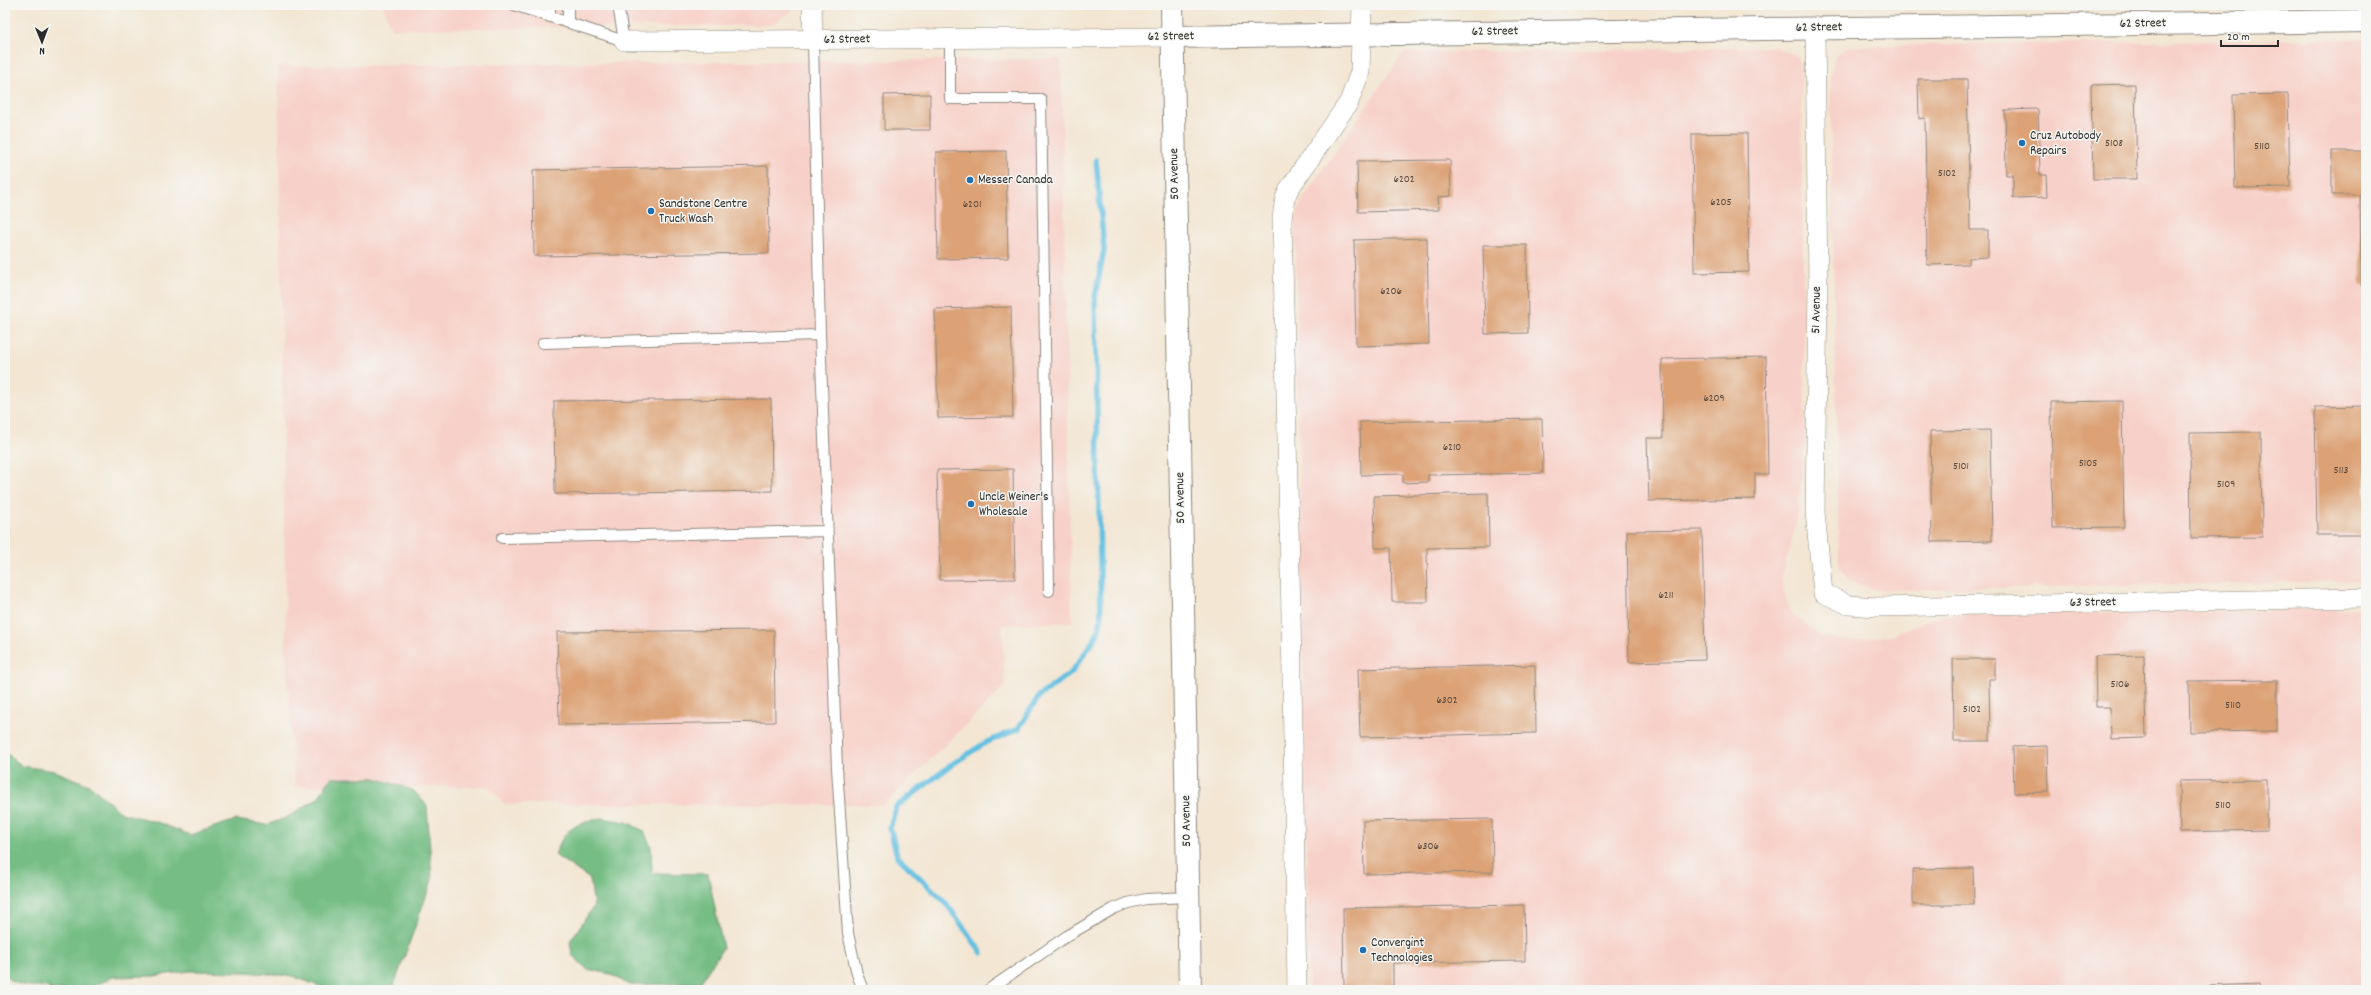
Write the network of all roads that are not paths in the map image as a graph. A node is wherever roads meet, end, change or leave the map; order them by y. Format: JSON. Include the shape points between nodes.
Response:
{"nodes":[{"id":1,"x":514,"y":5,"type":"edge"},
{"id":2,"x":550,"y":5,"type":"edge"},
{"id":3,"x":568,"y":5,"type":"edge"},
{"id":4,"x":618,"y":5,"type":"edge"},
{"id":5,"x":812,"y":5,"type":"edge"},
{"id":6,"x":1172,"y":5,"type":"edge"},
{"id":7,"x":1362,"y":5,"type":"edge"},
{"id":8,"x":550,"y":18,"type":"junction"},
{"id":9,"x":2366,"y":21,"type":"edge"},
{"id":10,"x":568,"y":23,"type":"junction"},
{"id":11,"x":1816,"y":28,"type":"junction"},
{"id":12,"x":1361,"y":34,"type":"junction"},
{"id":13,"x":1172,"y":37,"type":"junction"},
{"id":14,"x":950,"y":39,"type":"junction"},
{"id":15,"x":624,"y":41,"type":"junction"},
{"id":16,"x":813,"y":41,"type":"junction"},
{"id":17,"x":820,"y":335,"type":"junction"},
{"id":18,"x":543,"y":343,"type":"dead end"},
{"id":19,"x":828,"y":531,"type":"junction"},
{"id":20,"x":502,"y":538,"type":"dead end"},
{"id":21,"x":1049,"y":591,"type":"dead end"},
{"id":22,"x":1823,"y":593,"type":"joint"},
{"id":23,"x":2366,"y":598,"type":"edge"},
{"id":24,"x":1188,"y":897,"type":"junction"},
{"id":25,"x":863,"y":990,"type":"edge"},
{"id":26,"x":988,"y":990,"type":"edge"},
{"id":27,"x":1190,"y":990,"type":"edge"},
{"id":28,"x":1297,"y":990,"type":"edge"}],
"edges":[{"from":1,"to":8,"type":"lane"},
{"from":2,"to":8,"type":"lane"},
{"from":3,"to":10,"type":"lane"},
{"from":4,"to":15,"type":"lane"},
{"from":5,"to":16,"type":"street"},
{"from":6,"to":13,"type":"main road","name":"50 Avenue"},
{"from":7,"to":12,"type":"street"},
{"from":8,"to":10,"type":"lane"},
{"from":9,"to":11,"type":"main road","name":"62 Street"},
{"from":10,"to":15,"type":"lane"},
{"from":11,"to":12,"type":"main road","name":"62 Street"},
{"from":11,"to":22,"type":"street","name":"51 Avenue","via":[[1818,286],[1815,512]]},
{"from":12,"to":13,"type":"main road","name":"62 Street"},
{"from":12,"to":28,"type":"street","via":[[1360,72],[1349,102],[1289,189],[1282,218],[1292,615]]},
{"from":13,"to":14,"type":"street","name":"62 Street"},
{"from":13,"to":24,"type":"main road","name":"50 Avenue"},
{"from":14,"to":16,"type":"street","name":"62 Street"},
{"from":14,"to":21,"type":"lane","via":[[950,100],[1041,98]]},
{"from":15,"to":16,"type":"street","name":"62 Street"},
{"from":16,"to":17,"type":"lane"},
{"from":17,"to":18,"type":"lane"},
{"from":17,"to":19,"type":"lane"},
{"from":19,"to":20,"type":"lane"},
{"from":19,"to":25,"type":"lane","via":[[845,896],[850,946]]},
{"from":22,"to":23,"type":"street","name":"63 Street","via":[[1849,605],[1876,607]]},
{"from":24,"to":26,"type":"lane","via":[[1146,899],[1113,909],[1067,936]]},
{"from":24,"to":27,"type":"main road","name":"50 Avenue"}]}
